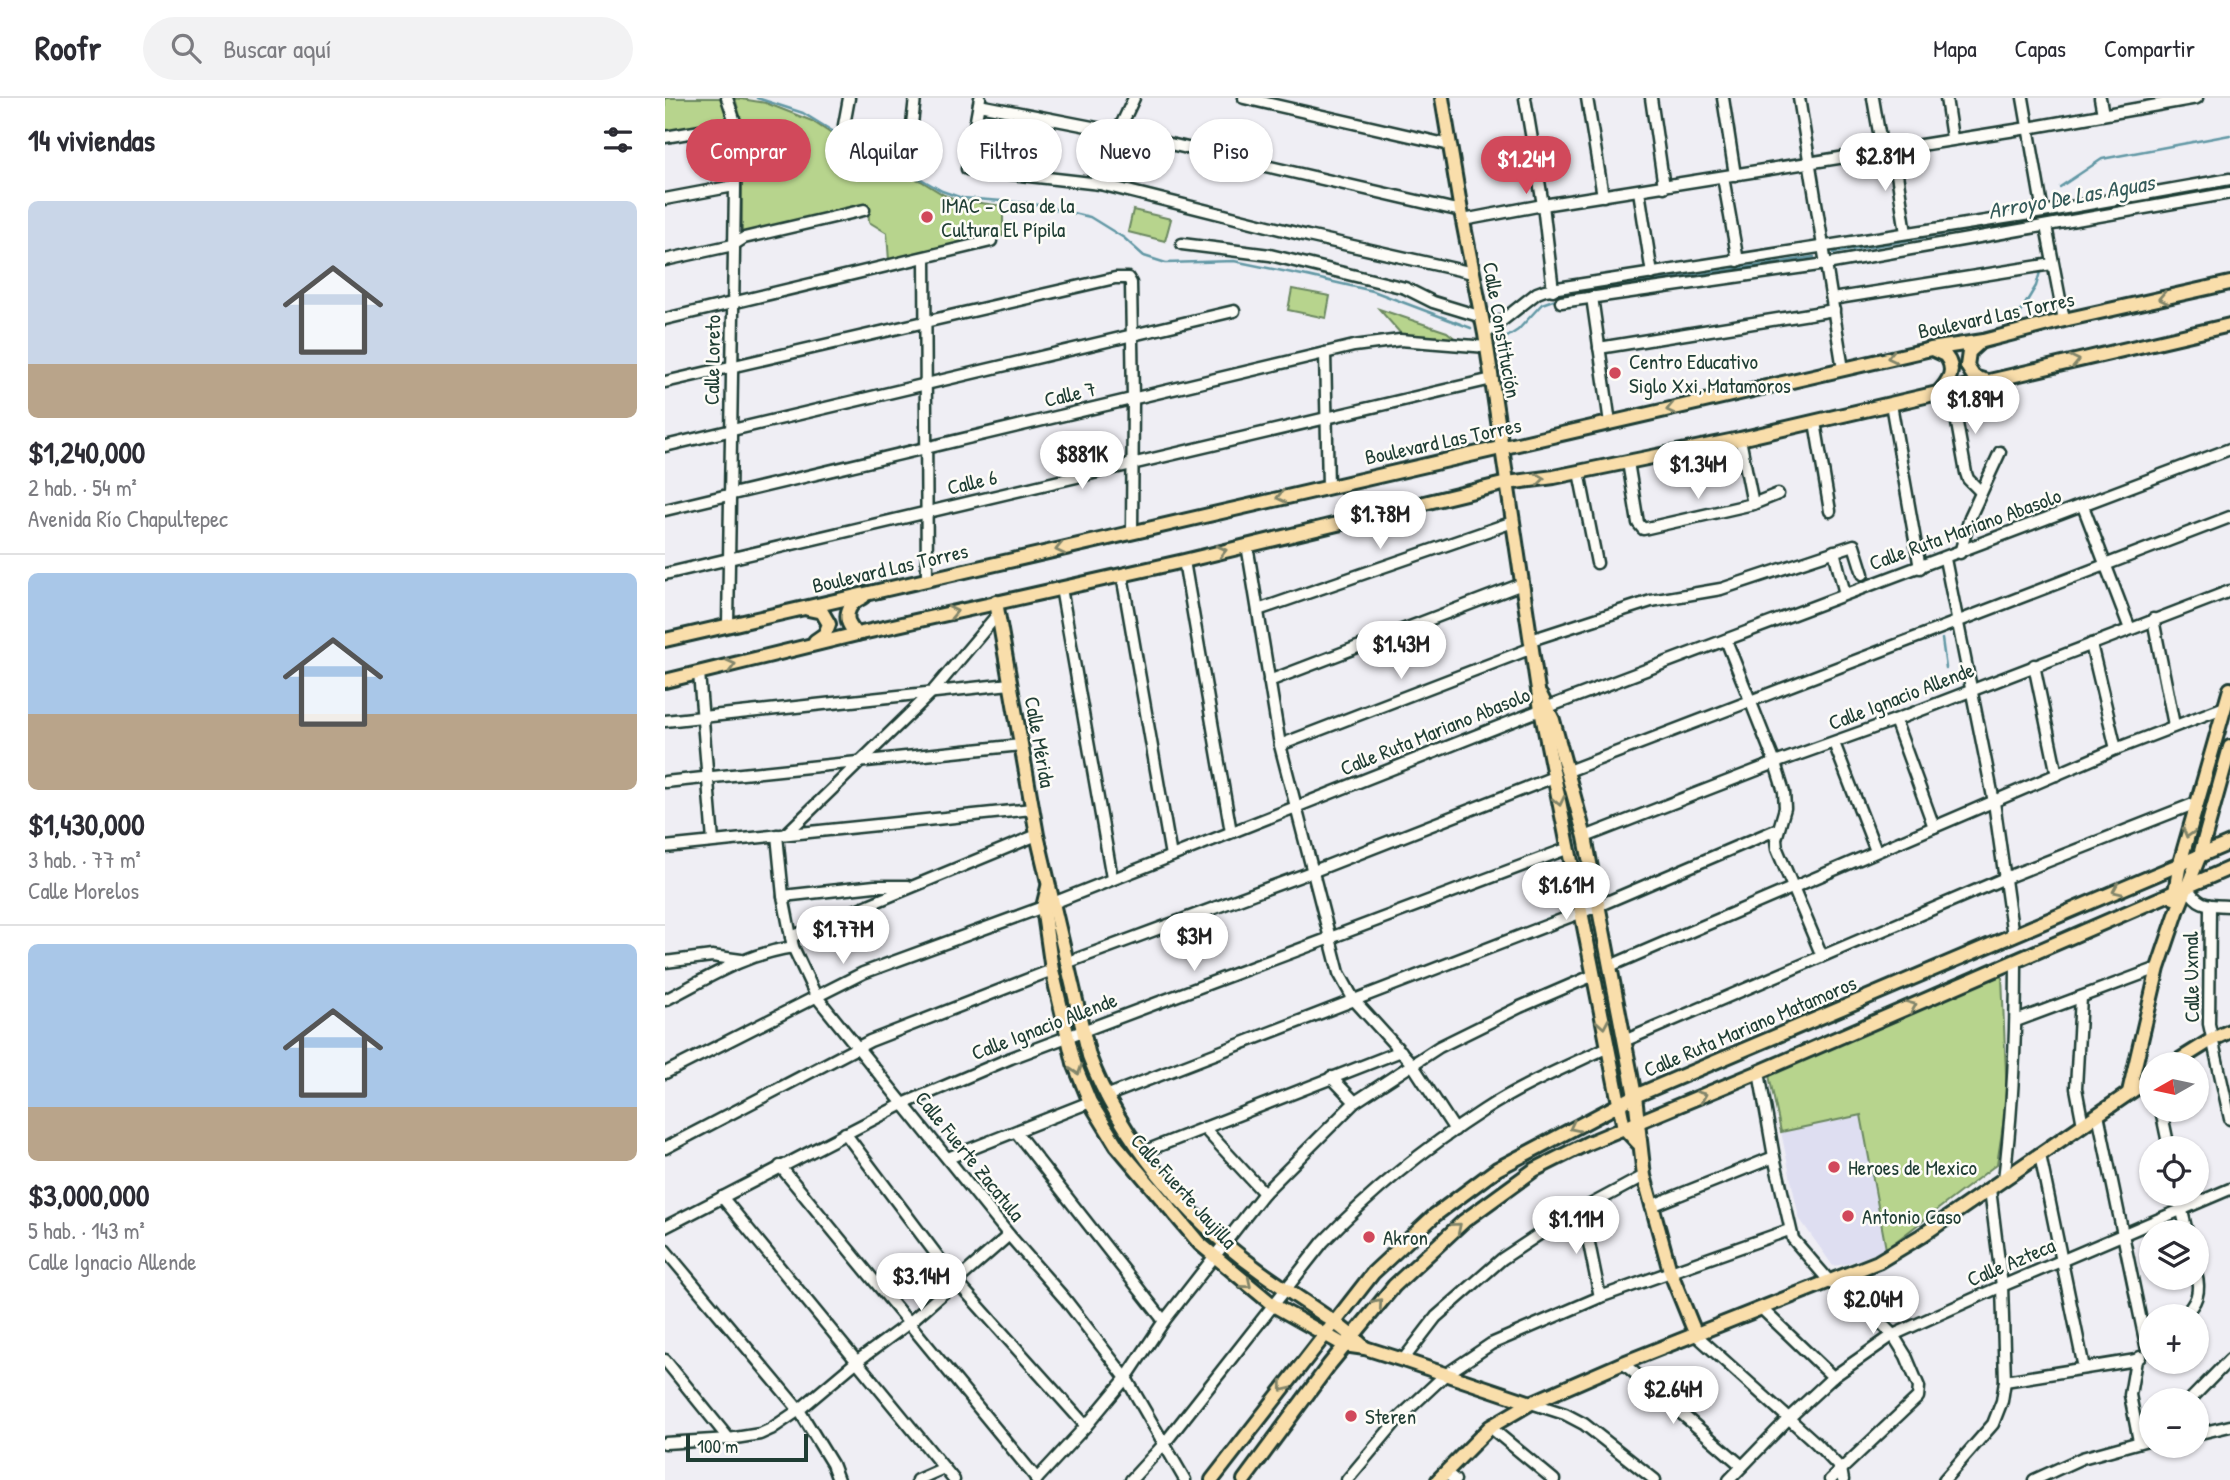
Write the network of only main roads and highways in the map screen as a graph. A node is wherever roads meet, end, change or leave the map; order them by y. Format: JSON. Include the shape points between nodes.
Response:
{"nodes":[{"id":1,"x":1442,"y":98,"type":"edge"},
{"id":2,"x":2230,"y":283,"type":"edge"},
{"id":3,"x":2230,"y":325,"type":"edge"},
{"id":4,"x":1983,"y":341,"type":"junction"},
{"id":5,"x":1931,"y":349,"type":"junction"},
{"id":6,"x":1989,"y":381,"type":"junction"},
{"id":7,"x":1944,"y":392,"type":"junction"},
{"id":8,"x":1503,"y":448,"type":"junction"},
{"id":9,"x":1507,"y":483,"type":"junction"},
{"id":10,"x":873,"y":592,"type":"junction"},
{"id":11,"x":997,"y":608,"type":"junction"},
{"id":12,"x":800,"y":609,"type":"junction"},
{"id":13,"x":857,"y":634,"type":"junction"},
{"id":14,"x":665,"y":640,"type":"edge"},
{"id":15,"x":806,"y":646,"type":"junction"},
{"id":16,"x":665,"y":681,"type":"edge"},
{"id":17,"x":2230,"y":689,"type":"edge"},
{"id":18,"x":1544,"y":708,"type":"junction"},
{"id":19,"x":2230,"y":747,"type":"edge"},
{"id":20,"x":2230,"y":843,"type":"edge"},
{"id":21,"x":2200,"y":855,"type":"junction"},
{"id":22,"x":2180,"y":863,"type":"junction"},
{"id":23,"x":2230,"y":868,"type":"edge"},
{"id":24,"x":2186,"y":886,"type":"junction"},
{"id":25,"x":2174,"y":892,"type":"junction"},
{"id":26,"x":1048,"y":905,"type":"junction"},
{"id":27,"x":2177,"y":912,"type":"junction"},
{"id":28,"x":2230,"y":1031,"type":"edge"},
{"id":29,"x":2192,"y":1052,"type":"edge"},
{"id":30,"x":2139,"y":1086,"type":"edge"},
{"id":31,"x":2129,"y":1092,"type":"junction"},
{"id":32,"x":1635,"y":1096,"type":"junction"},
{"id":33,"x":1619,"y":1104,"type":"junction"},
{"id":34,"x":1639,"y":1122,"type":"junction"},
{"id":35,"x":1624,"y":1128,"type":"junction"},
{"id":36,"x":1639,"y":1143,"type":"junction"},
{"id":37,"x":1334,"y":1321,"type":"junction"},
{"id":38,"x":1326,"y":1333,"type":"junction"},
{"id":39,"x":1696,"y":1335,"type":"junction"},
{"id":40,"x":1348,"y":1340,"type":"junction"},
{"id":41,"x":1531,"y":1403,"type":"junction"},
{"id":42,"x":1446,"y":1477,"type":"edge"},
{"id":43,"x":1212,"y":1480,"type":"edge"},
{"id":44,"x":1244,"y":1480,"type":"edge"}],
"edges":[{"from":1,"to":8,"type":"main road","name":"Calle Constitución"},
{"from":2,"to":4,"type":"main road","name":"Boulevard Las Torres","one_way":true},
{"from":6,"to":3,"type":"main road","one_way":true},
{"from":4,"to":5,"type":"main road","name":"Boulevard Las Torres"},
{"from":4,"to":6,"type":"main road","via":[[1969,352],[1967,366],[1975,377]]},
{"from":5,"to":7,"type":"main road","via":[[1945,355],[1952,369]]},
{"from":5,"to":8,"type":"main road","name":"Boulevard Las Torres","one_way":true},
{"from":6,"to":7,"type":"main road"},
{"from":9,"to":7,"type":"main road","one_way":true,"via":[[1740,439]]},
{"from":8,"to":9,"type":"main road","name":"Calle Constitución"},
{"from":8,"to":10,"type":"main road","name":"Boulevard Las Torres","one_way":true},
{"from":11,"to":9,"type":"main road","one_way":true,"via":[[1061,588]]},
{"from":9,"to":18,"type":"main road","name":"Calle Constitución"},
{"from":10,"to":12,"type":"main road","name":"Boulevard Las Torres"},
{"from":10,"to":13,"type":"main road","via":[[854,601],[848,610],[847,623]]},
{"from":13,"to":11,"type":"main road","one_way":true},
{"from":11,"to":26,"type":"main road","name":"Calle Mérida"},
{"from":12,"to":14,"type":"main road","name":"Boulevard Las Torres"},
{"from":12,"to":15,"type":"main road","via":[[822,612],[829,624],[825,634]]},
{"from":13,"to":15,"type":"main road"},
{"from":16,"to":15,"type":"main road","one_way":true},
{"from":17,"to":22,"type":"main road","one_way":true},
{"from":18,"to":32,"type":"main road","name":"Calle Constitución","via":[[1568,771],[1585,837]]},
{"from":18,"to":33,"type":"main road","name":"Calle Constitución","one_way":true},
{"from":19,"to":21,"type":"main road"},
{"from":20,"to":21,"type":"main road","name":"Calle Ruta Mariano Matamoros"},
{"from":21,"to":22,"type":"main road","name":"Calle Ruta Mariano Matamoros"},
{"from":21,"to":24,"type":"main road"},
{"from":22,"to":25,"type":"main road"},
{"from":22,"to":32,"type":"main road","name":"Calle Ruta Mariano Matamoros","one_way":true},
{"from":23,"to":24,"type":"main road"},
{"from":24,"to":25,"type":"main road"},
{"from":24,"to":27,"type":"main road"},
{"from":25,"to":27,"type":"main road"},
{"from":34,"to":25,"type":"main road","one_way":true},
{"from":26,"to":37,"type":"main road","name":"Calle Fuerte Jaujilla","via":[[1089,1056],[1106,1096],[1143,1152],[1224,1244]]},
{"from":26,"to":38,"type":"main road","name":"Calle Fuerte Jaujilla","one_way":true,"via":[[1052,970],[1074,1063],[1090,1102],[1117,1146],[1214,1256],[1273,1305]]},
{"from":27,"to":31,"type":"main road","via":[[2158,968]]},
{"from":28,"to":29,"type":"main road"},
{"from":30,"to":31,"type":"main road"},
{"from":31,"to":39,"type":"main road","via":[[1893,1254]]},
{"from":32,"to":33,"type":"main road","name":"Calle Ruta Mariano Matamoros"},
{"from":32,"to":34,"type":"main road","name":"Calle Constitución"},
{"from":33,"to":35,"type":"main road","name":"Calle Constitución"},
{"from":33,"to":37,"type":"main road","name":"Calle Ruta Mariano Matamoros","one_way":true,"via":[[1514,1158],[1461,1194],[1404,1241]]},
{"from":34,"to":35,"type":"main road"},
{"from":34,"to":36,"type":"main road","name":"Calle Constitución"},
{"from":35,"to":36,"type":"main road"},
{"from":40,"to":35,"type":"main road","one_way":true,"via":[[1400,1279],[1464,1221],[1534,1170]]},
{"from":36,"to":39,"type":"main road","name":"Calle Constitución","via":[[1670,1271]]},
{"from":37,"to":38,"type":"main road","name":"Calle Ruta Mariano Matamoros"},
{"from":37,"to":40,"type":"main road","name":"Calle Fuerte Jaujilla"},
{"from":38,"to":40,"type":"main road","name":"Calle Fuerte Jaujilla"},
{"from":38,"to":43,"type":"main road","name":"Calle Ruta Mariano Matamoros","one_way":true},
{"from":39,"to":41,"type":"main road"},
{"from":40,"to":41,"type":"main road","name":"Calle Fuerte Jaujilla"},
{"from":40,"to":44,"type":"main road"},
{"from":41,"to":42,"type":"main road","via":[[1490,1427]]}]}
